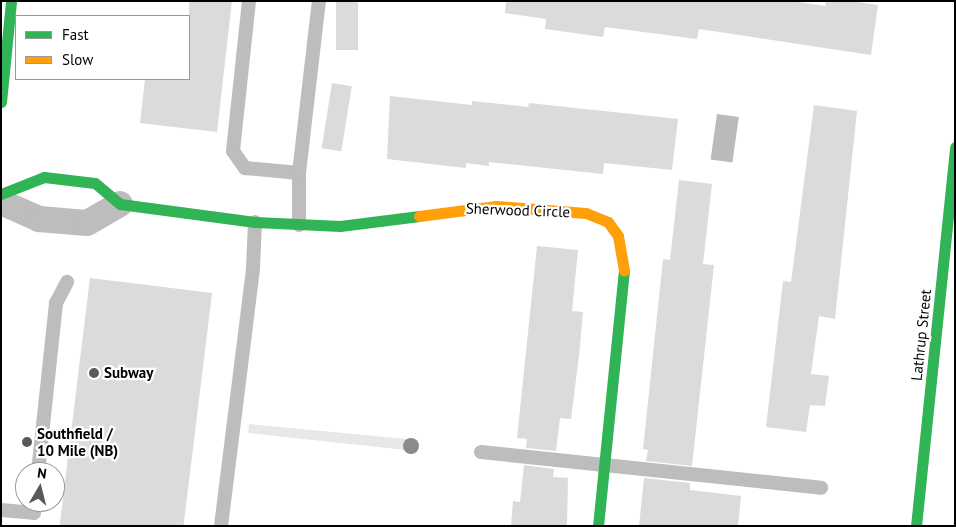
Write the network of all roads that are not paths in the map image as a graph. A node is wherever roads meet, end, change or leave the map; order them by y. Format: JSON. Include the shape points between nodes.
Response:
{"nodes":[{"id":1,"x":11,"y":1,"type":"edge"},
{"id":2,"x":249,"y":1,"type":"edge"},
{"id":3,"x":319,"y":1,"type":"edge"},
{"id":4,"x":1,"y":102,"type":"edge"},
{"id":5,"x":955,"y":147,"type":"edge"},
{"id":6,"x":300,"y":173,"type":"junction"},
{"id":7,"x":1,"y":194,"type":"edge"},
{"id":8,"x":1,"y":202,"type":"edge"},
{"id":9,"x":120,"y":204,"type":"junction"},
{"id":10,"x":255,"y":222,"type":"junction"},
{"id":11,"x":299,"y":225,"type":"junction"},
{"id":12,"x":67,"y":282,"type":"dead end"},
{"id":13,"x":947,"y":309,"type":"edge"},
{"id":14,"x":482,"y":452,"type":"dead end"},
{"id":15,"x":39,"y":462,"type":"edge"},
{"id":16,"x":606,"y":464,"type":"junction"},
{"id":17,"x":821,"y":488,"type":"dead end"},
{"id":18,"x":1,"y":510,"type":"edge"},
{"id":19,"x":15,"y":511,"type":"edge"},
{"id":20,"x":222,"y":526,"type":"edge"},
{"id":21,"x":598,"y":526,"type":"edge"},
{"id":22,"x":916,"y":526,"type":"edge"}],
"edges":[{"from":1,"to":4,"type":"street"},
{"from":2,"to":6,"type":"lane","via":[[233,150],[245,168]]},
{"from":3,"to":6,"type":"lane"},
{"from":5,"to":13,"type":"street","name":"Lathrup Street"},
{"from":6,"to":11,"type":"lane"},
{"from":7,"to":9,"type":"street","via":[[44,177],[95,183]]},
{"from":8,"to":9,"type":"street","via":[[40,219],[86,223]]},
{"from":9,"to":10,"type":"street","name":"Sherwood Circle"},
{"from":10,"to":11,"type":"street","name":"Sherwood Circle"},
{"from":10,"to":20,"type":"lane"},
{"from":11,"to":16,"type":"street","name":"Sherwood Circle","via":[[340,226],[496,206],[586,213],[608,222],[618,236],[624,265]]},
{"from":12,"to":15,"type":"lane","via":[[56,303]]},
{"from":13,"to":22,"type":"street","name":"Lathrup Street"},
{"from":14,"to":16,"type":"lane"},
{"from":16,"to":17,"type":"lane"},
{"from":16,"to":21,"type":"street","name":"Sherwood Circle"},
{"from":18,"to":19,"type":"lane"}]}
